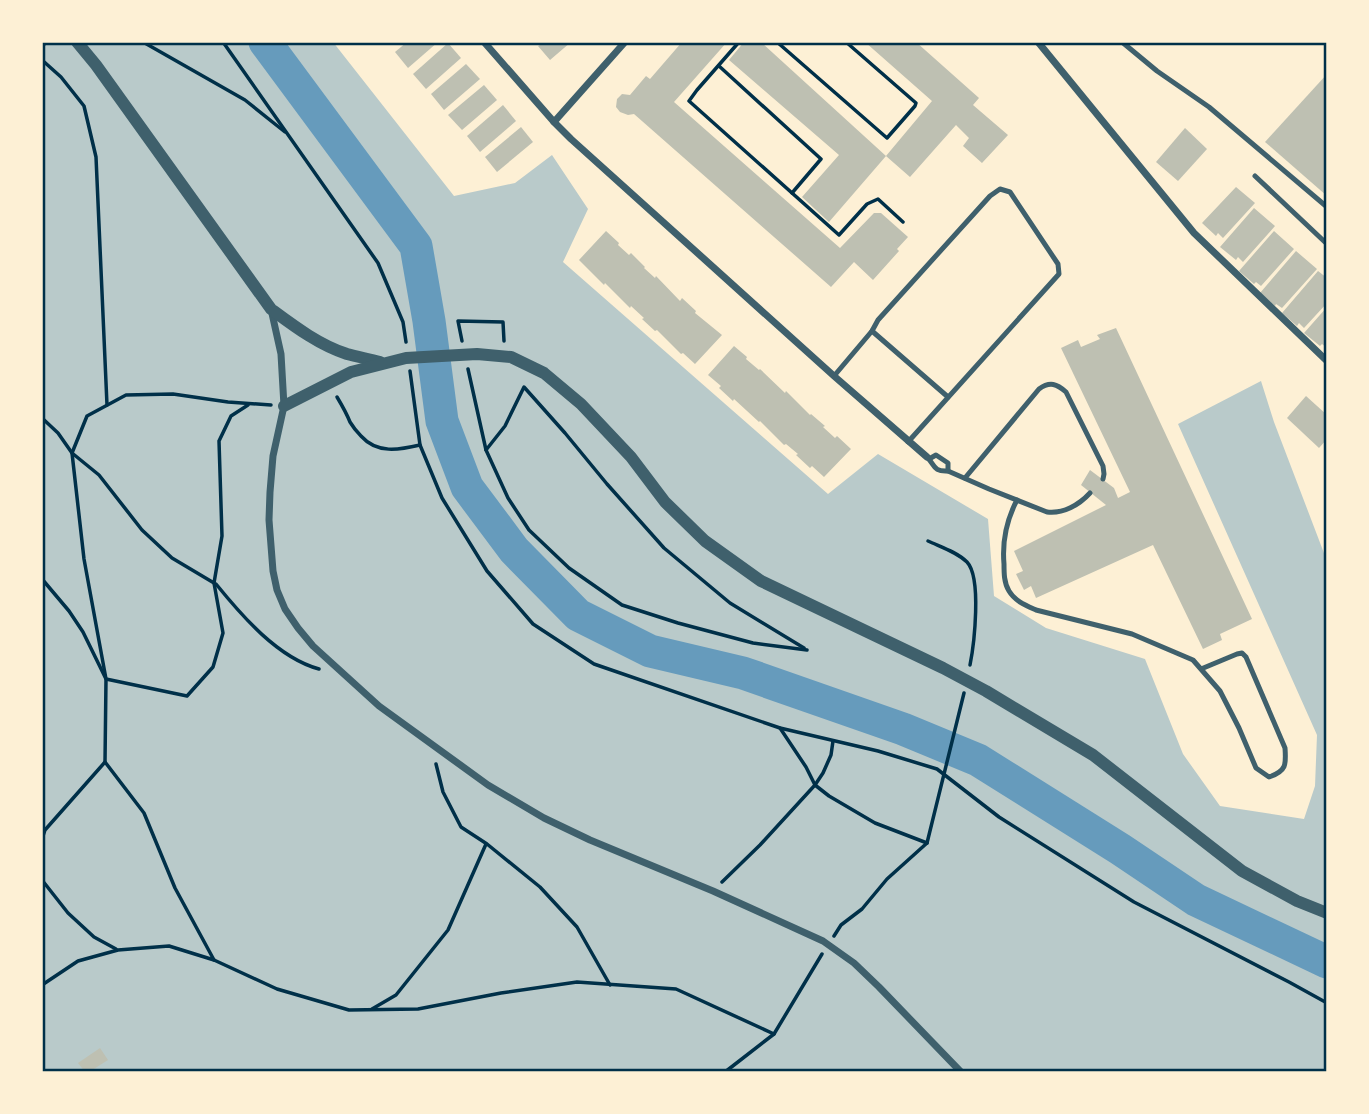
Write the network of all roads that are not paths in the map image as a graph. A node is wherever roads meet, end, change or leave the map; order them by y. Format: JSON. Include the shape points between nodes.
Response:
{"nodes":[{"id":1,"x":76,"y":42,"type":"edge"},
{"id":2,"x":484,"y":42,"type":"edge"},
{"id":3,"x":625,"y":42,"type":"edge"},
{"id":4,"x":1038,"y":42,"type":"edge"},
{"id":5,"x":1122,"y":42,"type":"edge"},
{"id":6,"x":554,"y":122,"type":"junction"},
{"id":7,"x":1255,"y":176,"type":"dead end"},
{"id":8,"x":1327,"y":207,"type":"edge"},
{"id":9,"x":1327,"y":244,"type":"edge"},
{"id":10,"x":271,"y":309,"type":"junction"},
{"id":11,"x":872,"y":331,"type":"junction"},
{"id":12,"x":1327,"y":361,"type":"edge"},
{"id":13,"x":383,"y":363,"type":"junction"},
{"id":14,"x":834,"y":376,"type":"junction"},
{"id":15,"x":948,"y":397,"type":"junction"},
{"id":16,"x":284,"y":406,"type":"junction"},
{"id":17,"x":908,"y":442,"type":"junction"},
{"id":18,"x":928,"y":458,"type":"junction"},
{"id":19,"x":947,"y":471,"type":"junction"},
{"id":20,"x":965,"y":478,"type":"junction"},
{"id":21,"x":1102,"y":479,"type":"dead end"},
{"id":22,"x":1090,"y":493,"type":"dead end"},
{"id":23,"x":1017,"y":500,"type":"junction"},
{"id":24,"x":1201,"y":669,"type":"junction"},
{"id":25,"x":1327,"y":914,"type":"edge"},
{"id":26,"x":961,"y":1072,"type":"edge"}],
"edges":[{"from":1,"to":10,"type":"street"},
{"from":2,"to":6,"type":"street"},
{"from":3,"to":6,"type":"street"},
{"from":4,"to":12,"type":"street","via":[[1194,233]]},
{"from":5,"to":8,"type":"lane","via":[[1209,107]]},
{"from":6,"to":14,"type":"street"},
{"from":7,"to":9,"type":"lane"},
{"from":10,"to":13,"type":"street","via":[[331,348]]},
{"from":10,"to":16,"type":"street","via":[[281,354]]},
{"from":11,"to":14,"type":"lane"},
{"from":11,"to":15,"type":"lane"},
{"from":11,"to":15,"type":"lane","via":[[990,196],[1000,189],[1010,192],[1058,264],[1059,274]]},
{"from":13,"to":16,"type":"street","via":[[351,372]]},
{"from":13,"to":25,"type":"street","via":[[477,354],[511,357],[544,373],[581,404],[705,541],[761,581],[986,691],[1093,755],[1242,871]]},
{"from":14,"to":17,"type":"street"},
{"from":15,"to":17,"type":"lane"},
{"from":16,"to":26,"type":"street","via":[[270,492],[277,590],[298,628],[344,676],[488,785],[544,818],[828,944],[879,987]]},
{"from":17,"to":18,"type":"street"},
{"from":18,"to":19,"type":"lane","via":[[932,466]]},
{"from":18,"to":19,"type":"lane","via":[[936,455],[948,463]]},
{"from":19,"to":20,"type":"lane"},
{"from":20,"to":21,"type":"lane","via":[[1039,389],[1056,384],[1066,392],[1103,466]]},
{"from":20,"to":23,"type":"lane"},
{"from":22,"to":23,"type":"lane","via":[[1054,513]]},
{"from":23,"to":24,"type":"lane","via":[[1002,548],[1005,580],[1015,598],[1036,610],[1132,634],[1193,660]]},
{"from":24,"to":24,"type":"lane","via":[[1220,691],[1256,768],[1269,777],[1279,774],[1286,764],[1285,748],[1246,657],[1237,654]]}]}
